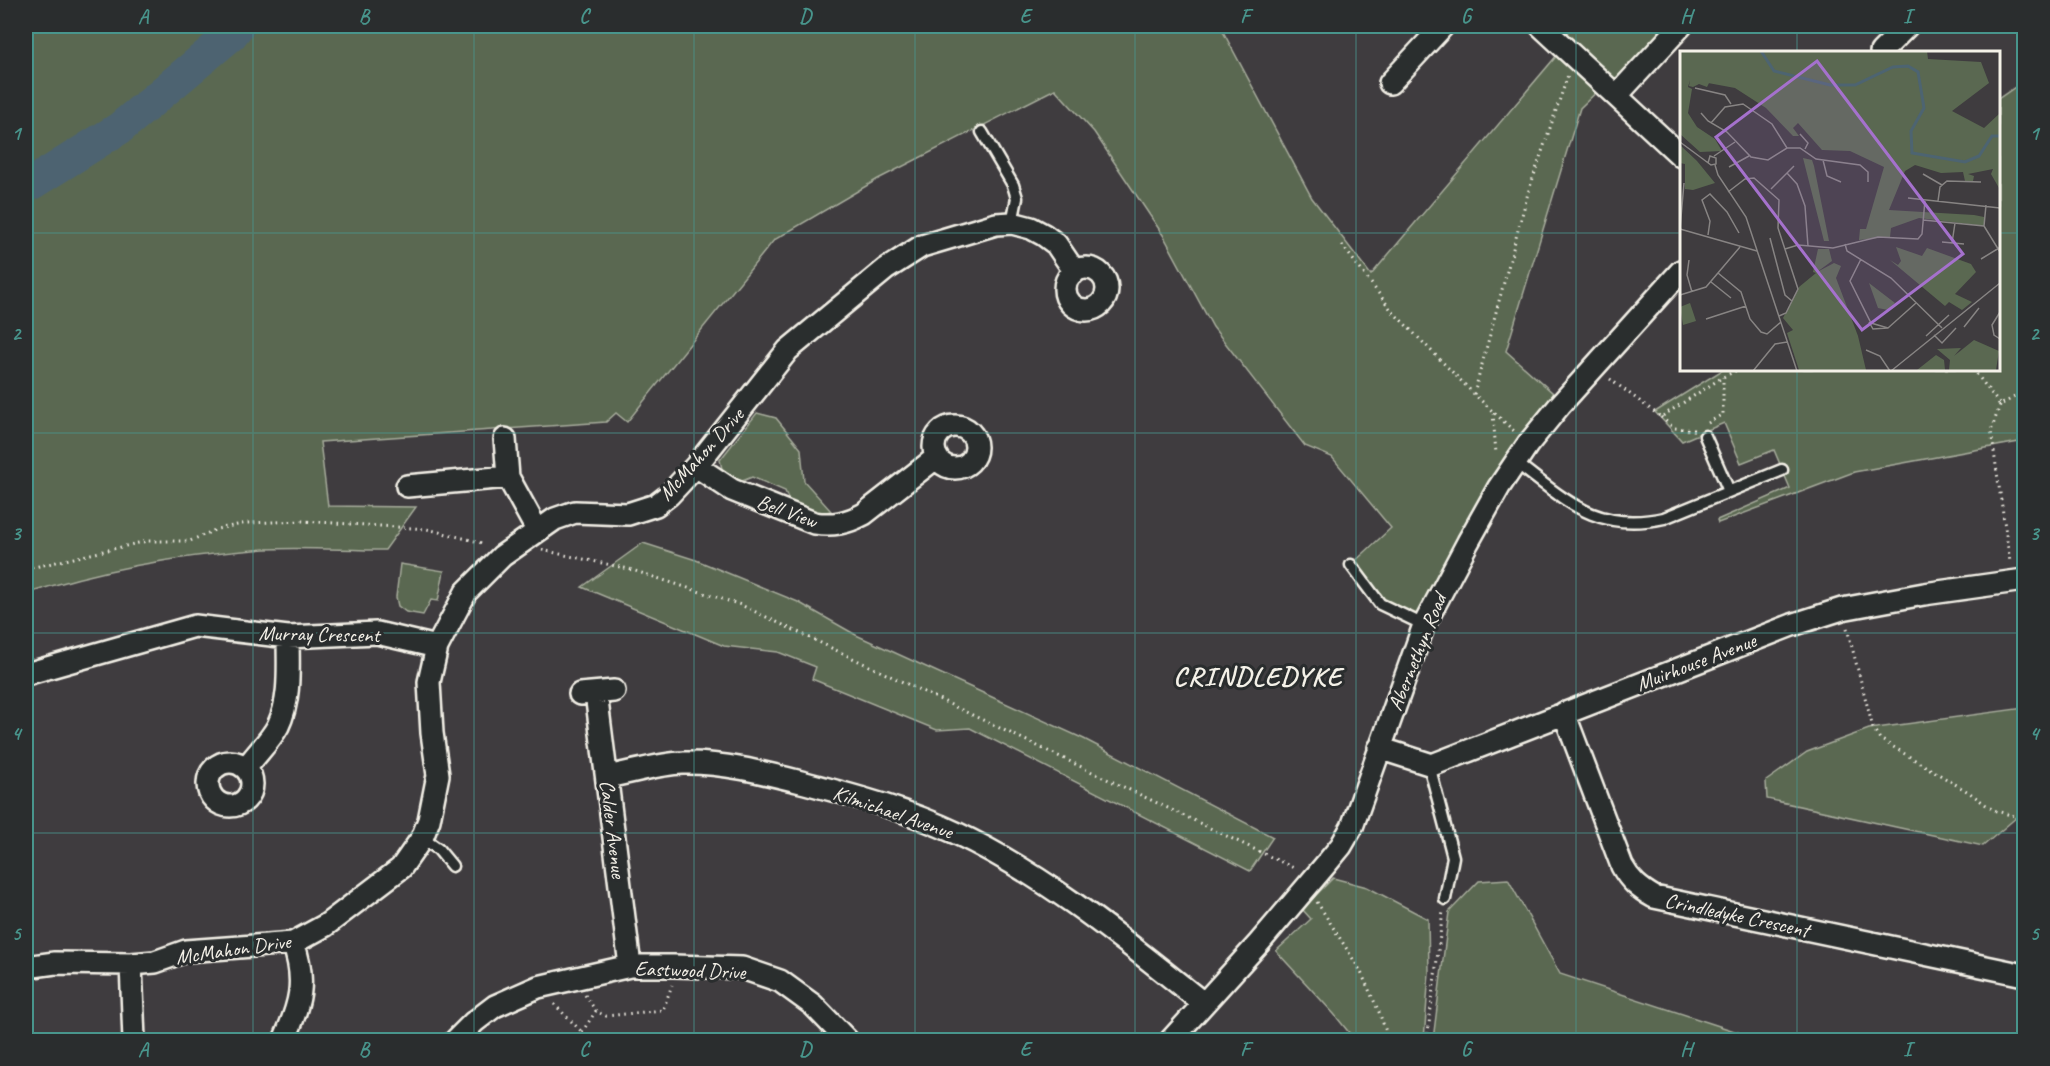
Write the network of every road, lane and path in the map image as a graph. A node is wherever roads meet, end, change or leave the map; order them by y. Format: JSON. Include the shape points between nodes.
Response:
{"nodes":[{"id":1,"x":1443,"y":26,"type":"edge"},
{"id":2,"x":1540,"y":26,"type":"edge"},
{"id":3,"x":1681,"y":26,"type":"edge"},
{"id":4,"x":1906,"y":26,"type":"edge"},
{"id":5,"x":1882,"y":51,"type":"edge"},
{"id":6,"x":1575,"y":57,"type":"junction"},
{"id":7,"x":1390,"y":83,"type":"dead end"},
{"id":8,"x":1617,"y":95,"type":"junction"},
{"id":9,"x":982,"y":132,"type":"dead end"},
{"id":10,"x":1680,"y":155,"type":"edge"},
{"id":11,"x":1012,"y":223,"type":"junction"},
{"id":12,"x":1342,"y":245,"type":"dead end"},
{"id":13,"x":1075,"y":272,"type":"dead end"},
{"id":14,"x":1680,"y":272,"type":"edge"},
{"id":15,"x":1594,"y":367,"type":"junction"},
{"id":16,"x":1737,"y":370,"type":"edge"},
{"id":17,"x":1974,"y":370,"type":"edge"},
{"id":18,"x":1723,"y":377,"type":"junction"},
{"id":19,"x":2025,"y":392,"type":"edge"},
{"id":20,"x":1474,"y":394,"type":"junction"},
{"id":21,"x":2000,"y":405,"type":"junction"},
{"id":22,"x":1493,"y":411,"type":"junction"},
{"id":23,"x":1661,"y":417,"type":"junction"},
{"id":24,"x":1705,"y":436,"type":"dead end"},
{"id":25,"x":505,"y":440,"type":"dead end"},
{"id":26,"x":1528,"y":444,"type":"junction"},
{"id":27,"x":937,"y":457,"type":"dead end"},
{"id":28,"x":1506,"y":458,"type":"junction"},
{"id":29,"x":696,"y":466,"type":"junction"},
{"id":30,"x":1782,"y":470,"type":"dead end"},
{"id":31,"x":508,"y":477,"type":"junction"},
{"id":32,"x":407,"y":486,"type":"dead end"},
{"id":33,"x":1729,"y":491,"type":"junction"},
{"id":34,"x":537,"y":530,"type":"junction"},
{"id":35,"x":510,"y":550,"type":"junction"},
{"id":36,"x":1351,"y":565,"type":"dead end"},
{"id":37,"x":26,"y":569,"type":"edge"},
{"id":38,"x":2019,"y":580,"type":"edge"},
{"id":39,"x":1842,"y":609,"type":"junction"},
{"id":40,"x":1424,"y":625,"type":"junction"},
{"id":41,"x":288,"y":637,"type":"junction"},
{"id":42,"x":438,"y":647,"type":"junction"},
{"id":43,"x":26,"y":674,"type":"edge"},
{"id":44,"x":597,"y":692,"type":"dead end"},
{"id":45,"x":1564,"y":713,"type":"junction"},
{"id":46,"x":1378,"y":748,"type":"junction"},
{"id":47,"x":1429,"y":765,"type":"junction"},
{"id":48,"x":246,"y":768,"type":"dead end"},
{"id":49,"x":607,"y":777,"type":"junction"},
{"id":50,"x":2025,"y":825,"type":"edge"},
{"id":51,"x":422,"y":838,"type":"junction"},
{"id":52,"x":452,"y":866,"type":"dead end"},
{"id":53,"x":1311,"y":882,"type":"junction"},
{"id":54,"x":1445,"y":899,"type":"dead end"},
{"id":55,"x":1441,"y":927,"type":"dead end"},
{"id":56,"x":293,"y":943,"type":"junction"},
{"id":57,"x":131,"y":964,"type":"junction"},
{"id":58,"x":630,"y":966,"type":"junction"},
{"id":59,"x":26,"y":967,"type":"edge"},
{"id":60,"x":679,"y":967,"type":"junction"},
{"id":61,"x":2025,"y":975,"type":"edge"},
{"id":62,"x":574,"y":979,"type":"junction"},
{"id":63,"x":538,"y":987,"type":"junction"},
{"id":64,"x":1203,"y":1003,"type":"junction"},
{"id":65,"x":597,"y":1011,"type":"junction"},
{"id":66,"x":582,"y":1032,"type":"junction"},
{"id":67,"x":134,"y":1041,"type":"edge"},
{"id":68,"x":285,"y":1041,"type":"edge"},
{"id":69,"x":456,"y":1041,"type":"edge"},
{"id":70,"x":584,"y":1041,"type":"edge"},
{"id":71,"x":847,"y":1041,"type":"edge"},
{"id":72,"x":1171,"y":1041,"type":"edge"},
{"id":73,"x":1389,"y":1041,"type":"edge"},
{"id":74,"x":1427,"y":1041,"type":"edge"}],
"edges":[{"from":1,"to":7,"type":"street"},
{"from":2,"to":6,"type":"street"},
{"from":3,"to":8,"type":"street"},
{"from":4,"to":5,"type":"street"},
{"from":6,"to":8,"type":"street"},
{"from":6,"to":20,"type":"path","via":[[1528,193]]},
{"from":8,"to":10,"type":"street"},
{"from":9,"to":11,"type":"lane","via":[[1013,185],[1017,198]]},
{"from":11,"to":13,"type":"street","via":[[1031,228],[1056,244]]},
{"from":11,"to":29,"type":"street","name":"McMahon Drive","via":[[922,246],[886,269],[788,350]]},
{"from":12,"to":20,"type":"path","via":[[1392,311]]},
{"from":14,"to":15,"type":"street","name":"Abernethyn Road"},
{"from":15,"to":23,"type":"path"},
{"from":15,"to":26,"type":"street","name":"Abernethyn Road"},
{"from":16,"to":18,"type":"path"},
{"from":17,"to":21,"type":"path"},
{"from":18,"to":23,"type":"path"},
{"from":18,"to":23,"type":"path","via":[[1723,414],[1697,431],[1674,428]]},
{"from":19,"to":21,"type":"path"},
{"from":20,"to":22,"type":"path"},
{"from":21,"to":38,"type":"path","via":[[1991,431]]},
{"from":22,"to":26,"type":"path"},
{"from":22,"to":28,"type":"path"},
{"from":24,"to":33,"type":"lane"},
{"from":25,"to":31,"type":"street"},
{"from":26,"to":28,"type":"street","name":"Abernethyn Road"},
{"from":27,"to":29,"type":"street","name":"Bell View","via":[[864,514],[852,521],[828,525],[732,490]]},
{"from":28,"to":33,"type":"lane","via":[[1587,513],[1623,522],[1664,518]]},
{"from":28,"to":40,"type":"street","name":"Abernethyn Road"},
{"from":29,"to":34,"type":"street","name":"McMahon Drive","via":[[669,495],[642,511],[575,512]]},
{"from":30,"to":33,"type":"lane"},
{"from":31,"to":32,"type":"street"},
{"from":31,"to":34,"type":"street"},
{"from":34,"to":35,"type":"street","name":"McMahon Drive"},
{"from":35,"to":37,"type":"path","via":[[427,530],[303,521],[247,523],[190,541],[147,541]]},
{"from":35,"to":42,"type":"street","name":"McMahon Drive","via":[[466,592]]},
{"from":35,"to":53,"type":"path","via":[[629,568],[741,605]]},
{"from":36,"to":40,"type":"lane","via":[[1380,604]]},
{"from":38,"to":39,"type":"street","name":"Muirhouse Avenue"},
{"from":39,"to":45,"type":"street","name":"Muirhouse Avenue"},
{"from":39,"to":50,"type":"path","via":[[1873,728],[1880,739],[1993,810],[2018,817]]},
{"from":40,"to":46,"type":"street","name":"Abernethyn Road"},
{"from":41,"to":42,"type":"street","name":"Murray Crescent","via":[[377,633]]},
{"from":41,"to":43,"type":"street","name":"Murray Crescent","via":[[195,626]]},
{"from":41,"to":48,"type":"street","via":[[289,682],[284,709],[277,727]]},
{"from":42,"to":51,"type":"street","name":"McMahon Drive","via":[[429,682],[438,775]]},
{"from":44,"to":49,"type":"street","name":"Calder Avenue"},
{"from":45,"to":47,"type":"street","name":"Muirhouse Avenue"},
{"from":45,"to":61,"type":"street","name":"Crindledyke Crescent","via":[[1622,866],[1640,890],[1670,902]]},
{"from":46,"to":47,"type":"street"},
{"from":46,"to":53,"type":"street","name":"Abernethyn Road","via":[[1352,827]]},
{"from":47,"to":54,"type":"lane","via":[[1453,857]]},
{"from":49,"to":58,"type":"street","name":"Calder Avenue"},
{"from":49,"to":64,"type":"street","name":"Kilmichael Avenue","via":[[682,762],[728,766],[839,792],[921,818],[1002,858],[1086,910]]},
{"from":51,"to":52,"type":"lane"},
{"from":51,"to":56,"type":"street","name":"McMahon Drive","via":[[401,868],[326,925]]},
{"from":53,"to":64,"type":"street","name":"Abernethyn Road"},
{"from":53,"to":73,"type":"path","via":[[1322,911],[1360,970]]},
{"from":55,"to":74,"type":"path"},
{"from":56,"to":57,"type":"street","name":"McMahon Drive","via":[[186,951],[155,962]]},
{"from":56,"to":68,"type":"street","via":[[300,962],[302,987]]},
{"from":57,"to":59,"type":"street","name":"McMahon Drive","via":[[55,963]]},
{"from":57,"to":67,"type":"street"},
{"from":58,"to":60,"type":"street","name":"Eastwood Drive"},
{"from":58,"to":62,"type":"street","name":"Eastwood Drive"},
{"from":60,"to":65,"type":"path","via":[[663,1010],[606,1016]]},
{"from":60,"to":71,"type":"street","name":"Eastwood Drive","via":[[742,968],[780,981],[813,1005]]},
{"from":62,"to":63,"type":"street","name":"Eastwood Drive"},
{"from":62,"to":65,"type":"path"},
{"from":63,"to":66,"type":"path"},
{"from":63,"to":69,"type":"street","name":"Eastwood Drive","via":[[495,1006]]},
{"from":64,"to":72,"type":"street","name":"Abernethyn Road"},
{"from":65,"to":66,"type":"path"},
{"from":66,"to":70,"type":"path"}]}
